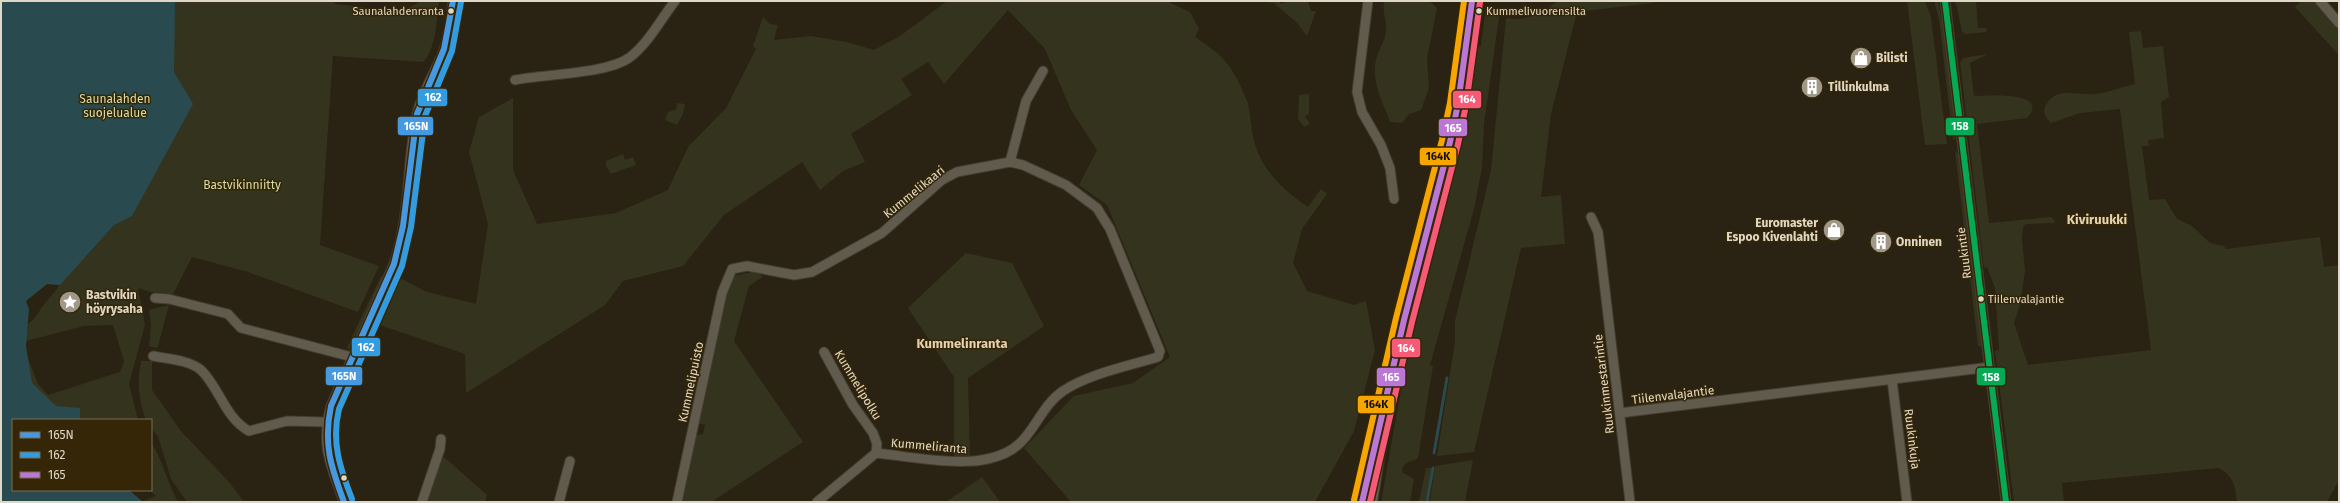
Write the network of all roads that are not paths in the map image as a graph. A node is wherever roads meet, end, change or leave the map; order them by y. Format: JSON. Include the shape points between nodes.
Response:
{"nodes":[{"id":1,"x":453,"y":1,"type":"edge"},
{"id":2,"x":675,"y":1,"type":"edge"},
{"id":3,"x":1368,"y":1,"type":"edge"},
{"id":4,"x":1472,"y":1,"type":"edge"},
{"id":5,"x":1945,"y":1,"type":"edge"},
{"id":6,"x":2320,"y":1,"type":"edge"},
{"id":7,"x":2339,"y":23,"type":"edge"},
{"id":8,"x":1043,"y":71,"type":"dead end"},
{"id":9,"x":515,"y":80,"type":"dead end"},
{"id":10,"x":1010,"y":162,"type":"junction"},
{"id":11,"x":1394,"y":199,"type":"dead end"},
{"id":12,"x":1590,"y":217,"type":"dead end"},
{"id":13,"x":732,"y":269,"type":"joint"},
{"id":14,"x":155,"y":298,"type":"dead end"},
{"id":15,"x":1160,"y":351,"type":"joint"},
{"id":16,"x":824,"y":352,"type":"dead end"},
{"id":17,"x":153,"y":356,"type":"dead end"},
{"id":18,"x":352,"y":357,"type":"junction"},
{"id":19,"x":1990,"y":367,"type":"junction"},
{"id":20,"x":1892,"y":380,"type":"junction"},
{"id":21,"x":1620,"y":413,"type":"junction"},
{"id":22,"x":326,"y":422,"type":"junction"},
{"id":23,"x":1380,"y":431,"type":"junction"},
{"id":24,"x":441,"y":439,"type":"dead end"},
{"id":25,"x":876,"y":453,"type":"junction"},
{"id":26,"x":570,"y":461,"type":"dead end"},
{"id":27,"x":344,"y":502,"type":"edge"},
{"id":28,"x":422,"y":502,"type":"edge"},
{"id":29,"x":559,"y":502,"type":"edge"},
{"id":30,"x":677,"y":502,"type":"edge"},
{"id":31,"x":817,"y":502,"type":"edge"},
{"id":32,"x":1362,"y":502,"type":"edge"},
{"id":33,"x":1371,"y":502,"type":"edge"},
{"id":34,"x":1630,"y":502,"type":"edge"},
{"id":35,"x":1908,"y":502,"type":"edge"},
{"id":36,"x":2006,"y":502,"type":"edge"}],
"edges":[{"from":1,"to":18,"type":"street","via":[[443,53],[417,113],[402,240],[394,264]]},
{"from":2,"to":9,"type":"street","via":[[641,46],[620,63]]},
{"from":3,"to":11,"type":"street","via":[[1357,92],[1362,112],[1390,168]]},
{"from":4,"to":23,"type":"main road","via":[[1458,104],[1450,142],[1404,320]]},
{"from":5,"to":19,"type":"street","name":"Ruukintie"},
{"from":6,"to":7,"type":"street"},
{"from":8,"to":10,"type":"street","via":[[1026,101]]},
{"from":10,"to":13,"type":"street","name":"Kummelikaari","via":[[957,172],[942,180],[882,233],[805,274],[794,275],[747,266]]},
{"from":10,"to":15,"type":"street","name":"Kummelikaari","via":[[1023,165],[1066,185],[1097,208],[1110,229]]},
{"from":12,"to":21,"type":"street","name":"Ruukinmestarintie","via":[[1598,232]]},
{"from":13,"to":30,"type":"street","name":"Kummelipuisto","via":[[722,293]]},
{"from":14,"to":18,"type":"street","via":[[169,299],[228,314],[241,328]]},
{"from":15,"to":25,"type":"street","name":"Kummeliranta","via":[[1158,357],[1076,383],[1062,391],[1053,399],[1023,440],[1004,454],[966,463]]},
{"from":16,"to":25,"type":"street","name":"Kummelipolku","via":[[853,405],[873,433],[877,444]]},
{"from":17,"to":22,"type":"street","via":[[187,363],[201,370],[239,426],[249,431],[287,421]]},
{"from":18,"to":22,"type":"street"},
{"from":19,"to":20,"type":"street","name":"Tiilenvalajantie"},
{"from":19,"to":36,"type":"street","name":"Ruukintie"},
{"from":20,"to":21,"type":"street","name":"Tiilenvalajantie"},
{"from":20,"to":35,"type":"street","name":"Ruukinkuja"},
{"from":21,"to":34,"type":"street","name":"Ruukinmestarintie"},
{"from":22,"to":27,"type":"street","via":[[328,455]]},
{"from":23,"to":32,"type":"main road","via":[[1373,449]]},
{"from":23,"to":33,"type":"main road","via":[[1380,452]]},
{"from":24,"to":28,"type":"street"},
{"from":25,"to":31,"type":"street","name":"Kummeliranta"},
{"from":26,"to":29,"type":"street"}]}
